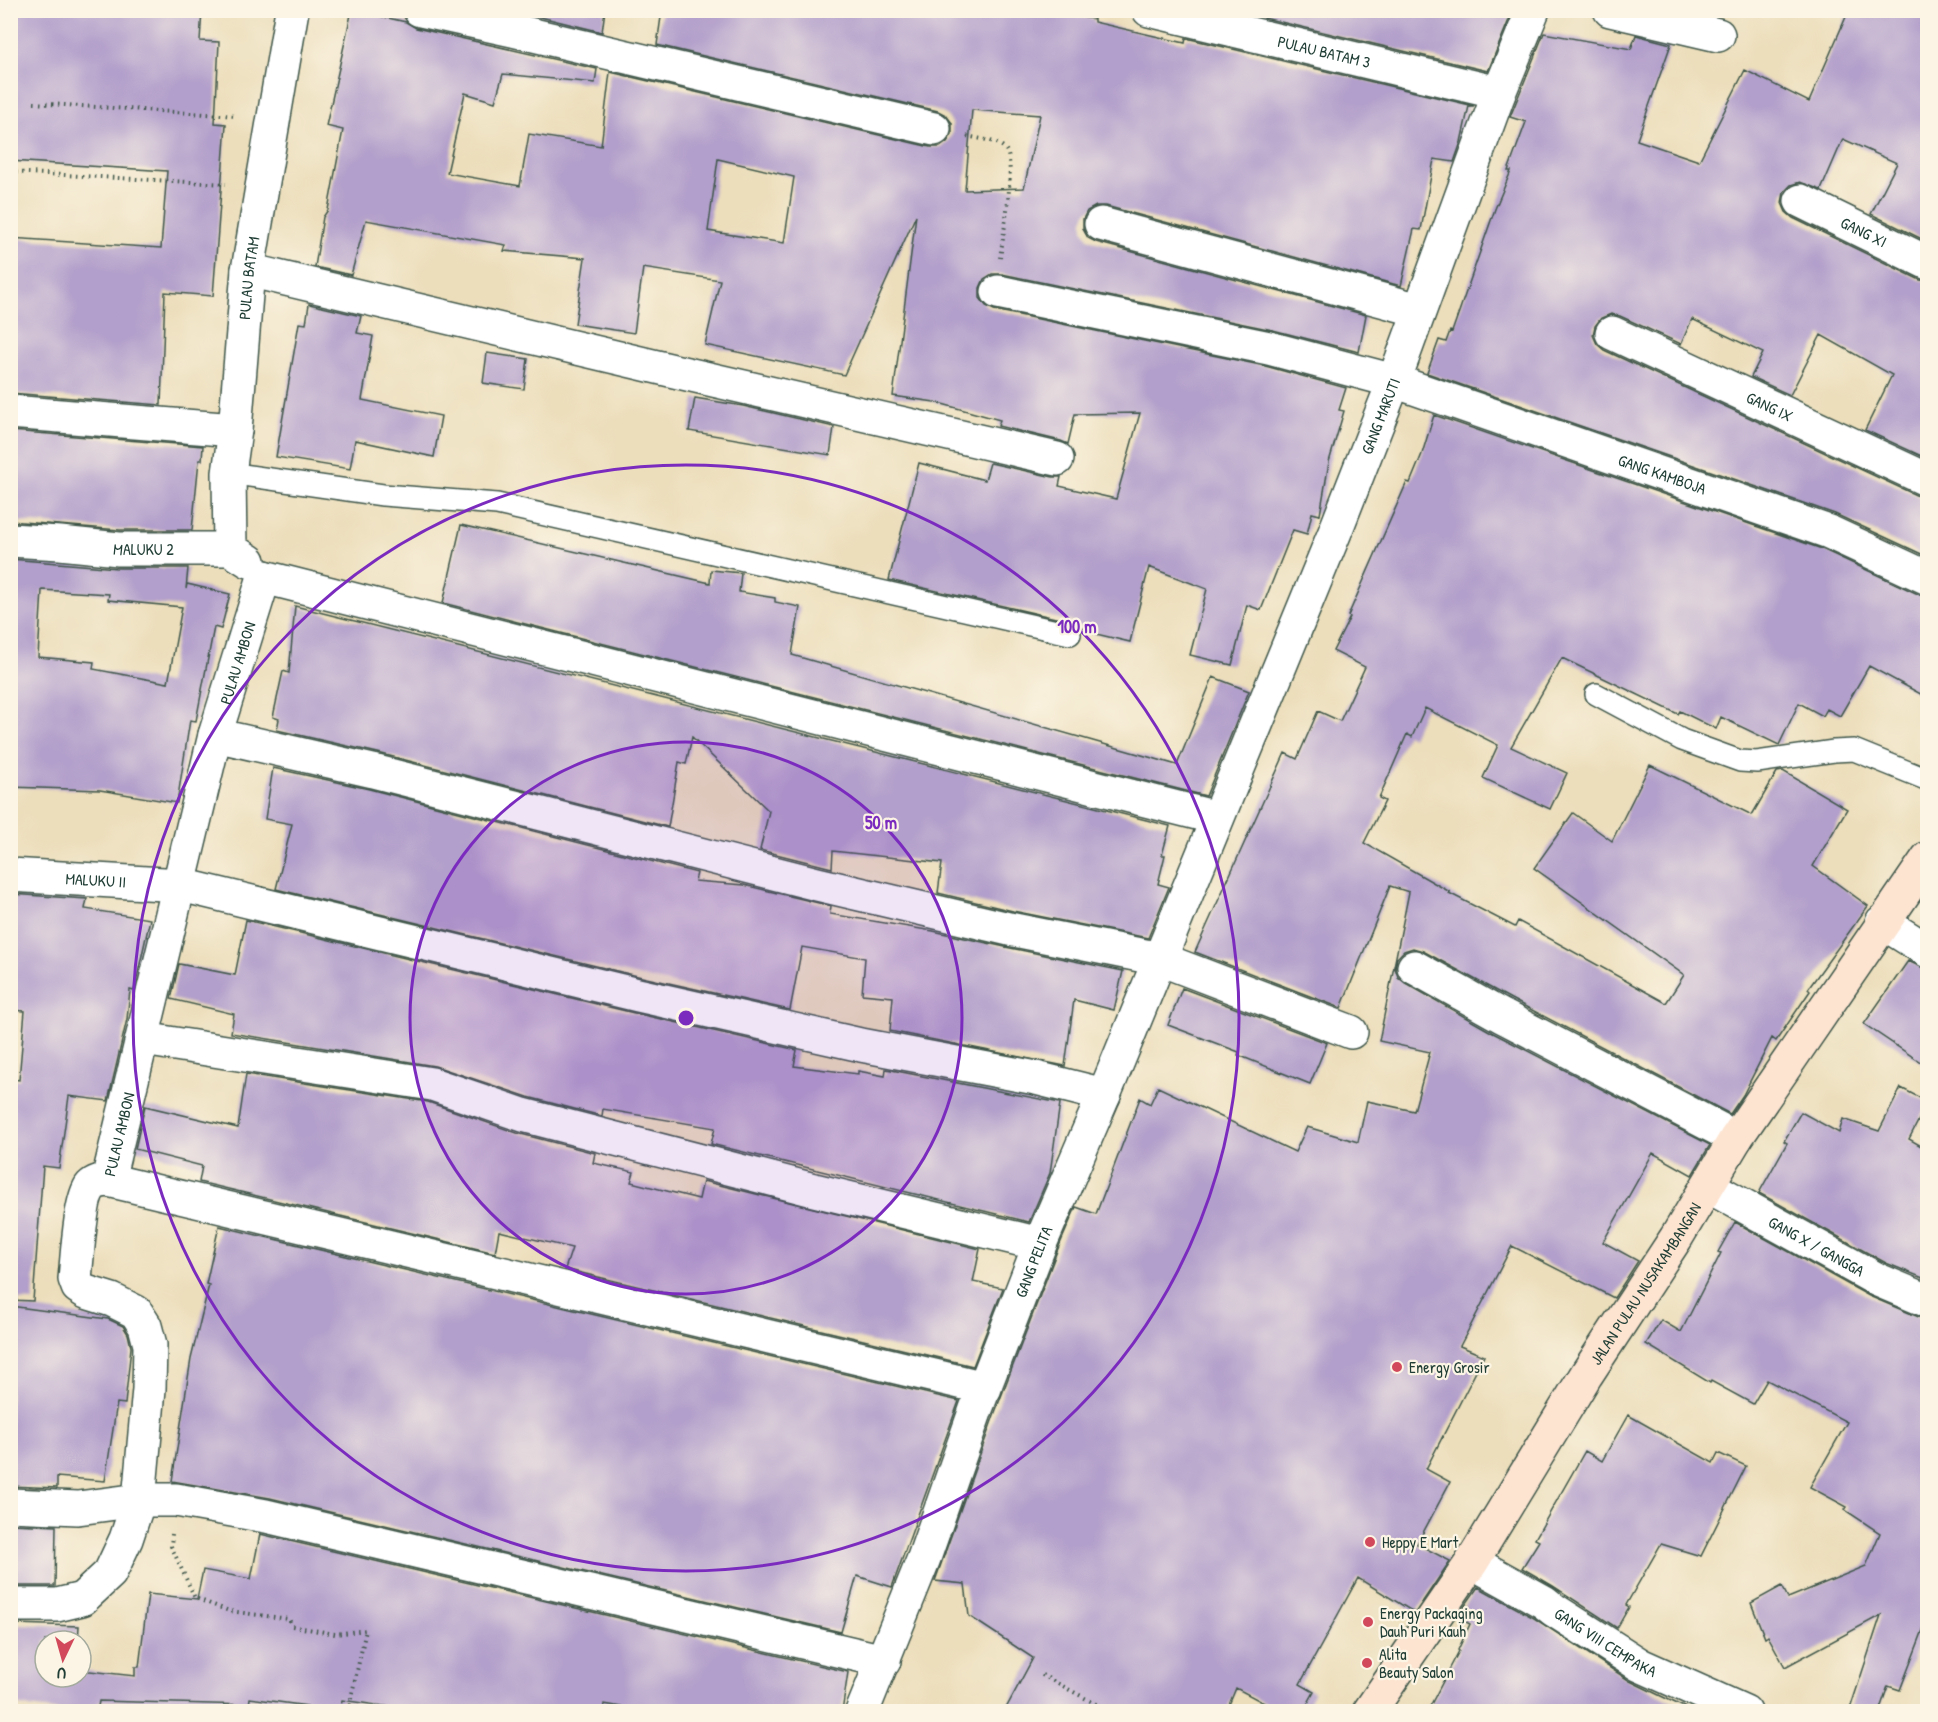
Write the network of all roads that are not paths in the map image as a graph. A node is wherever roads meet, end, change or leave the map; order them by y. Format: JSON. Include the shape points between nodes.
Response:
{"nodes":[{"id":1,"x":292,"y":10,"type":"edge"},
{"id":2,"x":420,"y":10,"type":"edge"},
{"id":3,"x":1149,"y":10,"type":"edge"},
{"id":4,"x":1533,"y":10,"type":"edge"},
{"id":5,"x":1610,"y":10,"type":"edge"},
{"id":6,"x":1718,"y":35,"type":"dead end"},
{"id":7,"x":1499,"y":93,"type":"junction"},
{"id":8,"x":934,"y":129,"type":"road end"},
{"id":9,"x":1801,"y":201,"type":"dead end"},
{"id":10,"x":1101,"y":224,"type":"dead end"},
{"id":11,"x":1928,"y":263,"type":"edge"},
{"id":12,"x":248,"y":270,"type":"junction"},
{"id":13,"x":998,"y":292,"type":"road end"},
{"id":14,"x":1419,"y":310,"type":"junction"},
{"id":15,"x":1612,"y":333,"type":"dead end"},
{"id":16,"x":1394,"y":381,"type":"junction"},
{"id":17,"x":10,"y":412,"type":"edge"},
{"id":18,"x":234,"y":430,"type":"junction"},
{"id":19,"x":1057,"y":459,"type":"dead end"},
{"id":20,"x":229,"y":473,"type":"junction"},
{"id":21,"x":1928,"y":480,"type":"edge"},
{"id":22,"x":10,"y":540,"type":"edge"},
{"id":23,"x":230,"y":549,"type":"junction"},
{"id":24,"x":264,"y":577,"type":"junction"},
{"id":25,"x":1928,"y":578,"type":"edge"},
{"id":26,"x":1070,"y":634,"type":"dead end"},
{"id":27,"x":1596,"y":694,"type":"dead end"},
{"id":28,"x":215,"y":735,"type":"junction"},
{"id":29,"x":1928,"y":780,"type":"edge"},
{"id":30,"x":1217,"y":818,"type":"junction"},
{"id":31,"x":1928,"y":858,"type":"edge"},
{"id":32,"x":10,"y":875,"type":"edge"},
{"id":33,"x":181,"y":885,"type":"junction"},
{"id":34,"x":1882,"y":922,"type":"junction"},
{"id":35,"x":1928,"y":951,"type":"edge"},
{"id":36,"x":1160,"y":959,"type":"junction"},
{"id":37,"x":1414,"y":967,"type":"dead end"},
{"id":38,"x":1351,"y":1032,"type":"dead end"},
{"id":39,"x":143,"y":1039,"type":"junction"},
{"id":40,"x":1104,"y":1095,"type":"junction"},
{"id":41,"x":1737,"y":1138,"type":"junction"},
{"id":42,"x":108,"y":1180,"type":"junction"},
{"id":43,"x":1708,"y":1186,"type":"junction"},
{"id":44,"x":1040,"y":1244,"type":"junction"},
{"id":45,"x":1928,"y":1301,"type":"edge"},
{"id":46,"x":985,"y":1388,"type":"junction"},
{"id":47,"x":139,"y":1500,"type":"junction"},
{"id":48,"x":10,"y":1505,"type":"edge"},
{"id":49,"x":1472,"y":1562,"type":"junction"},
{"id":50,"x":10,"y":1605,"type":"edge"},
{"id":51,"x":884,"y":1661,"type":"junction"},
{"id":52,"x":862,"y":1712,"type":"edge"},
{"id":53,"x":1369,"y":1712,"type":"edge"},
{"id":54,"x":1745,"y":1712,"type":"edge"}],
"edges":[{"from":1,"to":12,"type":"street","name":"PULAU BATAM"},
{"from":2,"to":8,"type":"street"},
{"from":3,"to":7,"type":"street","name":"PULAU BATAM 3"},
{"from":4,"to":7,"type":"street","name":"GANG MARUTI"},
{"from":5,"to":6,"type":"street"},
{"from":7,"to":14,"type":"street","name":"GANG MARUTI"},
{"from":9,"to":11,"type":"street","name":"GANG XI"},
{"from":10,"to":14,"type":"street"},
{"from":12,"to":18,"type":"street","name":"PULAU BATAM"},
{"from":12,"to":19,"type":"street"},
{"from":13,"to":16,"type":"street","name":"GANG KAMBOJA","via":[[1269,348]]},
{"from":14,"to":16,"type":"street","name":"GANG MARUTI"},
{"from":15,"to":21,"type":"street","name":"GANG IX"},
{"from":16,"to":25,"type":"street","name":"GANG KAMBOJA","via":[[1829,532]]},
{"from":16,"to":30,"type":"street","name":"GANG MARUTI"},
{"from":17,"to":18,"type":"street"},
{"from":18,"to":20,"type":"street","name":"PULAU BATAM"},
{"from":20,"to":23,"type":"street","name":"PULAU BATAM"},
{"from":20,"to":26,"type":"lane","via":[[383,495],[497,504]]},
{"from":22,"to":23,"type":"street","name":"MALUKU 2","via":[[119,549]]},
{"from":23,"to":24,"type":"street","via":[[253,564]]},
{"from":24,"to":28,"type":"street","name":"PULAU AMBON"},
{"from":24,"to":30,"type":"street"},
{"from":27,"to":29,"type":"lane","via":[[1682,740],[1740,761],[1854,750]]},
{"from":28,"to":33,"type":"street","name":"PULAU AMBON"},
{"from":28,"to":36,"type":"street","via":[[373,771],[817,884]]},
{"from":30,"to":36,"type":"street","name":"GANG PELITA"},
{"from":31,"to":34,"type":"street","name":"JALAN PULAU NUSAKAMBANGAN"},
{"from":32,"to":33,"type":"street","name":"MALUKU II"},
{"from":33,"to":39,"type":"street","name":"PULAU AMBON"},
{"from":33,"to":40,"type":"street","name":"MALUKU II","via":[[638,995]]},
{"from":34,"to":35,"type":"street"},
{"from":34,"to":41,"type":"street","name":"JALAN PULAU NUSAKAMBANGAN"},
{"from":36,"to":38,"type":"street"},
{"from":36,"to":40,"type":"street","name":"GANG PELITA"},
{"from":37,"to":41,"type":"street"},
{"from":39,"to":42,"type":"street","name":"PULAU AMBON"},
{"from":39,"to":44,"type":"street","via":[[432,1084],[523,1115]]},
{"from":40,"to":44,"type":"street","name":"GANG PELITA"},
{"from":41,"to":43,"type":"street","name":"JALAN PULAU NUSAKAMBANGAN"},
{"from":42,"to":46,"type":"street"},
{"from":42,"to":47,"type":"street","name":"PULAU AMBON","via":[[89,1188],[75,1279],[86,1292],[136,1312],[145,1326],[150,1345],[149,1389]]},
{"from":43,"to":45,"type":"street","name":"GANG X / GANGGA","via":[[1878,1280]]},
{"from":43,"to":49,"type":"street","name":"JALAN PULAU NUSAKAMBANGAN"},
{"from":44,"to":46,"type":"street","name":"GANG PELITA"},
{"from":46,"to":51,"type":"street","name":"GANG PELITA"},
{"from":47,"to":48,"type":"street","via":[[78,1508]]},
{"from":47,"to":50,"type":"street","name":"PULAU AMBON","via":[[110,1573],[82,1599],[57,1605]]},
{"from":47,"to":51,"type":"street","via":[[176,1500],[266,1516]]},
{"from":49,"to":53,"type":"street","name":"JALAN PULAU NUSAKAMBANGAN"},
{"from":49,"to":54,"type":"street","name":"GANG VIII CEMPAKA","via":[[1545,1602],[1640,1665]]},
{"from":51,"to":52,"type":"street","name":"GANG PELITA"}]}
